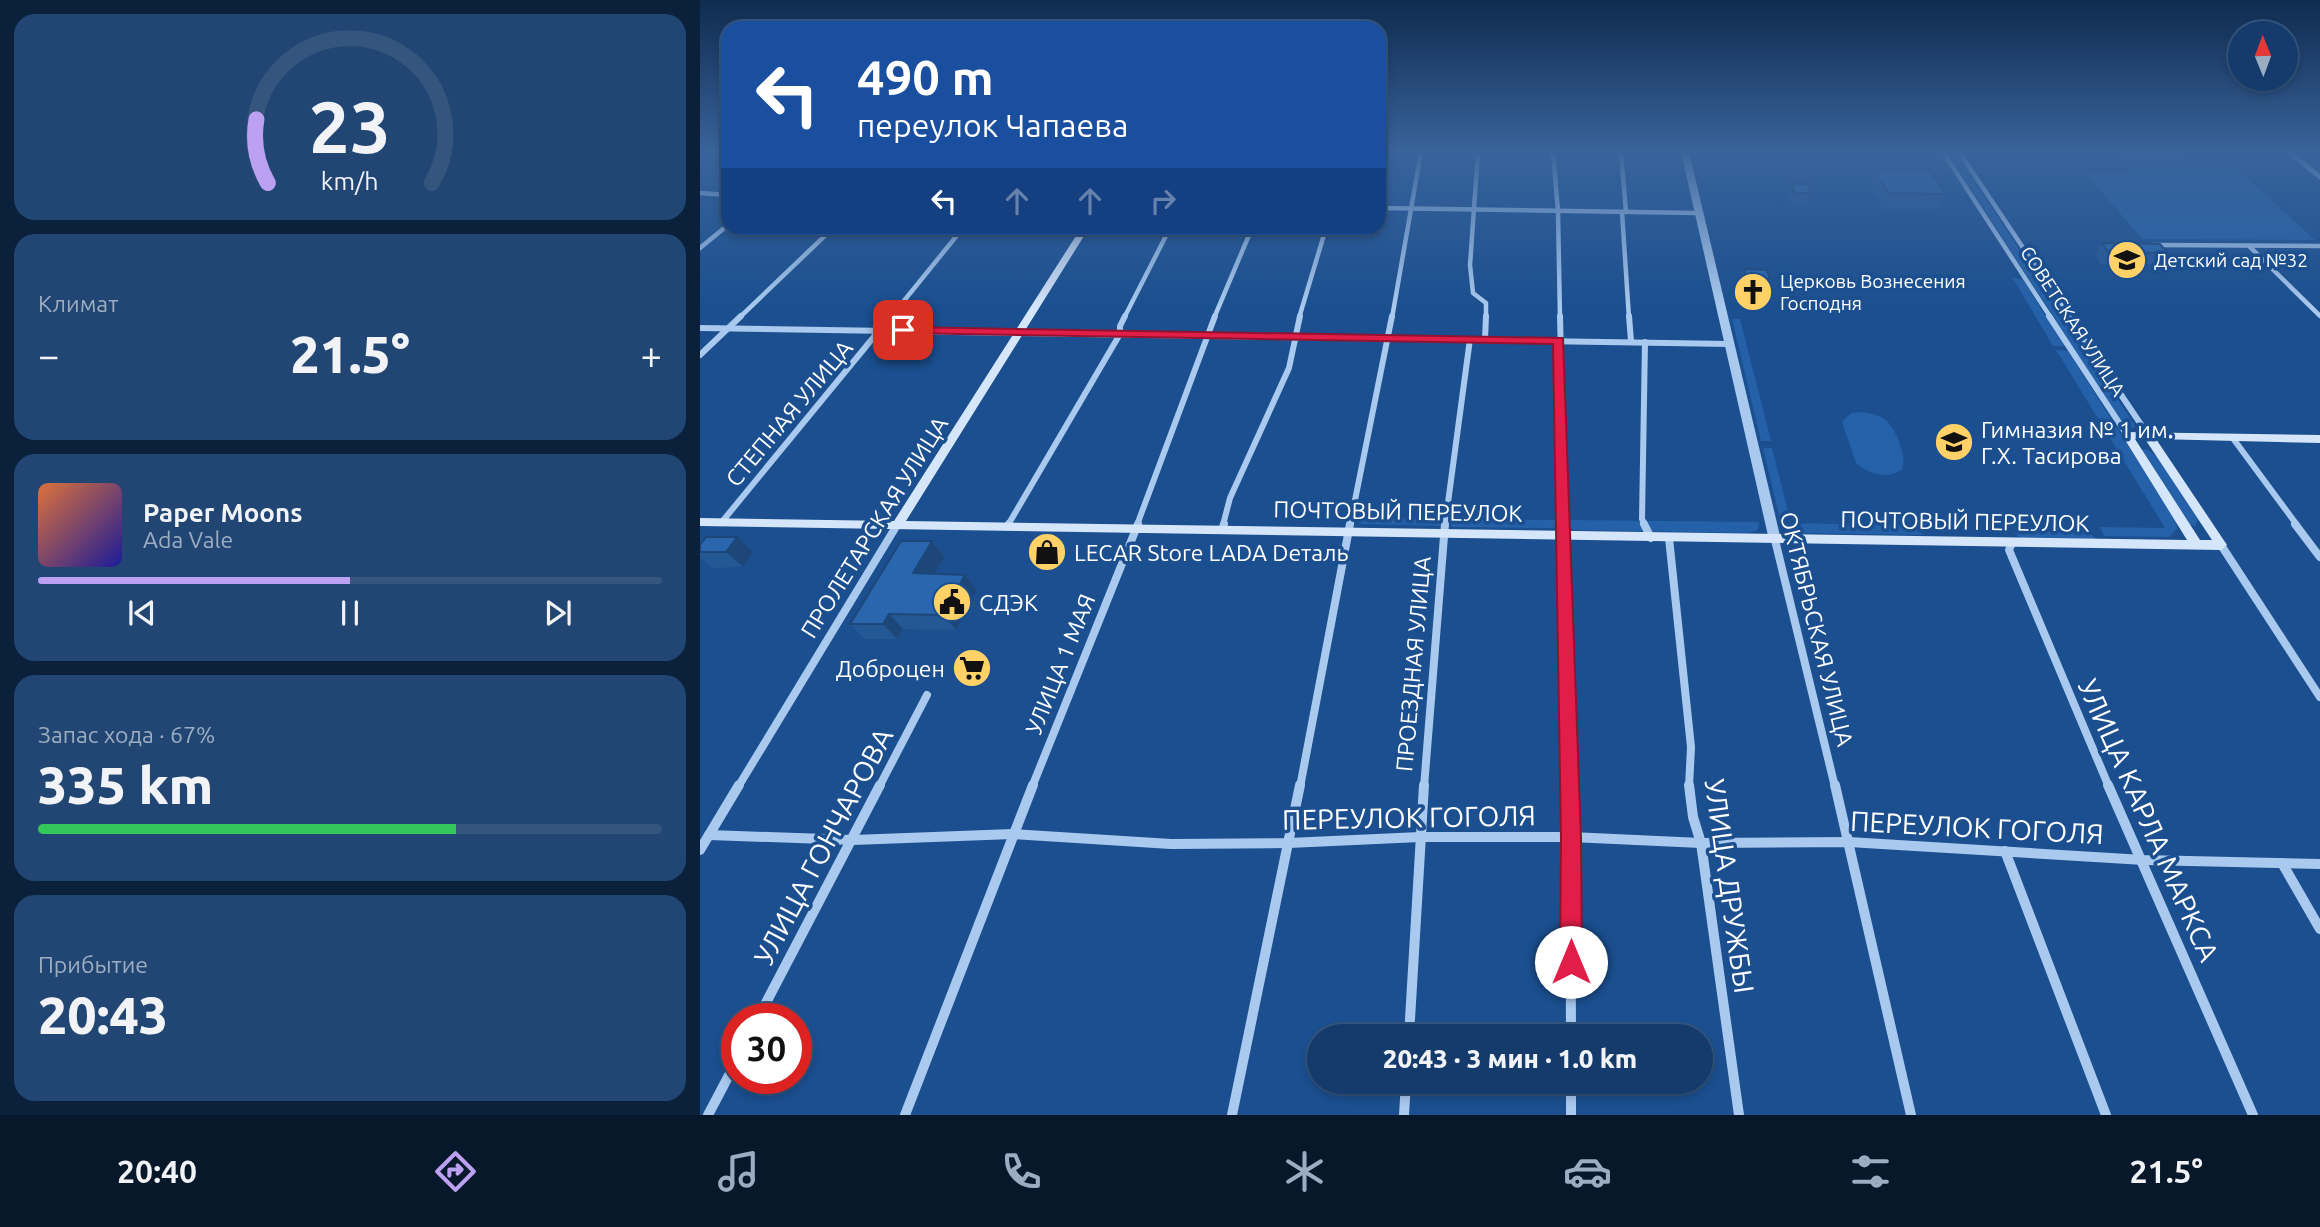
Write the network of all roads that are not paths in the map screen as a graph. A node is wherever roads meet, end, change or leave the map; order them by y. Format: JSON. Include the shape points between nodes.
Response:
{"nodes":[{"id":1,"x":1415,"y":204,"type":"edge"},
{"id":2,"x":1473,"y":204,"type":"edge"},
{"id":3,"x":1557,"y":204,"type":"edge"},
{"id":4,"x":1624,"y":204,"type":"edge"},
{"id":5,"x":1696,"y":204,"type":"edge"},
{"id":6,"x":1977,"y":204,"type":"edge"},
{"id":7,"x":1994,"y":204,"type":"edge"},
{"id":8,"x":1386,"y":208,"type":"edge"},
{"id":9,"x":1414,"y":208,"type":"junction"},
{"id":10,"x":1473,"y":208,"type":"junction"},
{"id":11,"x":1558,"y":211,"type":"junction"},
{"id":12,"x":1624,"y":212,"type":"junction"},
{"id":13,"x":1698,"y":213,"type":"junction"},
{"id":14,"x":721,"y":231,"type":"edge"},
{"id":15,"x":826,"y":235,"type":"edge"},
{"id":16,"x":957,"y":235,"type":"edge"},
{"id":17,"x":1081,"y":235,"type":"edge"},
{"id":18,"x":1166,"y":235,"type":"edge"},
{"id":19,"x":1249,"y":235,"type":"edge"},
{"id":20,"x":1324,"y":235,"type":"edge"},
{"id":21,"x":2146,"y":245,"type":"edge"},
{"id":22,"x":2248,"y":246,"type":"junction"},
{"id":23,"x":2320,"y":246,"type":"edge"},
{"id":24,"x":700,"y":248,"type":"edge"},
{"id":25,"x":2320,"y":316,"type":"edge"},
{"id":26,"x":700,"y":328,"type":"edge"},
{"id":27,"x":728,"y":328,"type":"junction"},
{"id":28,"x":881,"y":330,"type":"junction"},
{"id":29,"x":1018,"y":333,"type":"junction"},
{"id":30,"x":1120,"y":334,"type":"junction"},
{"id":31,"x":1207,"y":334,"type":"junction"},
{"id":32,"x":1297,"y":336,"type":"junction"},
{"id":33,"x":1389,"y":337,"type":"junction"},
{"id":34,"x":1485,"y":339,"type":"junction"},
{"id":35,"x":1470,"y":340,"type":"junction"},
{"id":36,"x":1559,"y":340,"type":"junction"},
{"id":37,"x":1631,"y":341,"type":"junction"},
{"id":38,"x":1645,"y":342,"type":"junction"},
{"id":39,"x":1730,"y":344,"type":"junction"},
{"id":40,"x":700,"y":355,"type":"edge"},
{"id":41,"x":2127,"y":435,"type":"junction"},
{"id":42,"x":2148,"y":435,"type":"junction"},
{"id":43,"x":2232,"y":438,"type":"junction"},
{"id":44,"x":2320,"y":439,"type":"edge"},
{"id":45,"x":700,"y":522,"type":"edge"},
{"id":46,"x":721,"y":523,"type":"junction"},
{"id":47,"x":897,"y":524,"type":"junction"},
{"id":48,"x":1008,"y":526,"type":"junction"},
{"id":49,"x":1136,"y":529,"type":"junction"},
{"id":50,"x":1222,"y":530,"type":"junction"},
{"id":51,"x":1349,"y":532,"type":"junction"},
{"id":52,"x":1444,"y":533,"type":"junction"},
{"id":53,"x":1564,"y":535,"type":"junction"},
{"id":54,"x":1651,"y":538,"type":"junction"},
{"id":55,"x":1669,"y":538,"type":"junction"},
{"id":56,"x":1775,"y":540,"type":"junction"},
{"id":57,"x":2011,"y":543,"type":"junction"},
{"id":58,"x":2196,"y":544,"type":"junction"},
{"id":59,"x":2221,"y":545,"type":"junction"},
{"id":60,"x":2320,"y":557,"type":"edge"},
{"id":61,"x":927,"y":695,"type":"dead end"},
{"id":62,"x":2320,"y":696,"type":"edge"},
{"id":63,"x":1013,"y":834,"type":"junction"},
{"id":64,"x":709,"y":835,"type":"junction"},
{"id":65,"x":1420,"y":837,"type":"junction"},
{"id":66,"x":1571,"y":838,"type":"junction"},
{"id":67,"x":853,"y":840,"type":"junction"},
{"id":68,"x":1849,"y":842,"type":"junction"},
{"id":69,"x":1289,"y":843,"type":"junction"},
{"id":70,"x":1701,"y":843,"type":"junction"},
{"id":71,"x":700,"y":850,"type":"edge"},
{"id":72,"x":2005,"y":851,"type":"junction"},
{"id":73,"x":2144,"y":860,"type":"junction"},
{"id":74,"x":2282,"y":863,"type":"junction"},
{"id":75,"x":2320,"y":863,"type":"edge"},
{"id":76,"x":2320,"y":929,"type":"edge"},
{"id":77,"x":766,"y":1003,"type":"edge"},
{"id":78,"x":1410,"y":1024,"type":"edge"},
{"id":79,"x":1571,"y":1024,"type":"edge"},
{"id":80,"x":721,"y":1090,"type":"edge"},
{"id":81,"x":1405,"y":1094,"type":"edge"},
{"id":82,"x":1571,"y":1094,"type":"edge"},
{"id":83,"x":708,"y":1115,"type":"edge"},
{"id":84,"x":905,"y":1115,"type":"edge"},
{"id":85,"x":1232,"y":1115,"type":"edge"},
{"id":86,"x":1404,"y":1115,"type":"edge"},
{"id":87,"x":1571,"y":1115,"type":"edge"},
{"id":88,"x":1739,"y":1115,"type":"edge"},
{"id":89,"x":1911,"y":1115,"type":"edge"},
{"id":90,"x":2106,"y":1115,"type":"edge"},
{"id":91,"x":2253,"y":1115,"type":"edge"}],
"edges":[{"from":1,"to":9,"type":"street"},
{"from":2,"to":10,"type":"street"},
{"from":3,"to":11,"type":"street"},
{"from":4,"to":12,"type":"street"},
{"from":5,"to":13,"type":"street","name":"ОКТЯБРЬСКАЯ УЛИЦА"},
{"from":6,"to":41,"type":"street","name":"СОВЕТСКАЯ УЛИЦА"},
{"from":7,"to":42,"type":"street","name":"СОВЕТСКАЯ УЛИЦА"},
{"from":8,"to":9,"type":"street"},
{"from":9,"to":10,"type":"street"},
{"from":9,"to":33,"type":"street"},
{"from":10,"to":11,"type":"street"},
{"from":10,"to":34,"type":"street","via":[[1473,293],[1486,303]]},
{"from":11,"to":12,"type":"street"},
{"from":11,"to":36,"type":"street"},
{"from":12,"to":13,"type":"street"},
{"from":12,"to":37,"type":"street"},
{"from":13,"to":39,"type":"street","name":"ОКТЯБРЬСКАЯ УЛИЦА"},
{"from":14,"to":24,"type":"street"},
{"from":15,"to":27,"type":"street"},
{"from":16,"to":28,"type":"street","name":"СТЕПНАЯ УЛИЦА"},
{"from":17,"to":29,"type":"main road","name":"ПРОЛЕТАРСКАЯ УЛИЦА"},
{"from":18,"to":30,"type":"street"},
{"from":19,"to":31,"type":"street","name":"УЛИЦА 1 МАЯ"},
{"from":20,"to":32,"type":"street"},
{"from":21,"to":22,"type":"street"},
{"from":22,"to":23,"type":"street"},
{"from":22,"to":25,"type":"street"},
{"from":26,"to":27,"type":"street"},
{"from":27,"to":28,"type":"street"},
{"from":27,"to":40,"type":"street"},
{"from":28,"to":29,"type":"street"},
{"from":28,"to":46,"type":"street","name":"СТЕПНАЯ УЛИЦА"},
{"from":29,"to":30,"type":"street"},
{"from":29,"to":47,"type":"main road","name":"ПРОЛЕТАРСКАЯ УЛИЦА"},
{"from":30,"to":31,"type":"street"},
{"from":30,"to":48,"type":"street"},
{"from":31,"to":32,"type":"street"},
{"from":31,"to":49,"type":"street","name":"УЛИЦА 1 МАЯ"},
{"from":32,"to":33,"type":"street"},
{"from":32,"to":50,"type":"street","via":[[1285,378],[1230,498]]},
{"from":33,"to":35,"type":"street"},
{"from":33,"to":51,"type":"street"},
{"from":34,"to":35,"type":"street"},
{"from":34,"to":36,"type":"street"},
{"from":35,"to":52,"type":"street","name":"ПРОЕЗДНАЯ УЛИЦА"},
{"from":36,"to":37,"type":"street"},
{"from":36,"to":53,"type":"street"},
{"from":37,"to":38,"type":"street"},
{"from":38,"to":39,"type":"street"},
{"from":38,"to":54,"type":"street","via":[[1642,519]]},
{"from":39,"to":56,"type":"street","name":"ОКТЯБРЬСКАЯ УЛИЦА"},
{"from":41,"to":42,"type":"main road"},
{"from":41,"to":58,"type":"main road","name":"СОВЕТСКАЯ УЛИЦА"},
{"from":42,"to":43,"type":"main road"},
{"from":42,"to":59,"type":"main road","name":"СОВЕТСКАЯ УЛИЦА"},
{"from":43,"to":44,"type":"main road"},
{"from":43,"to":60,"type":"street"},
{"from":45,"to":46,"type":"main road","name":"ПОЧТОВЫЙ ПЕРЕУЛОК"},
{"from":46,"to":47,"type":"main road","name":"ПОЧТОВЫЙ ПЕРЕУЛОК"},
{"from":47,"to":48,"type":"main road","name":"ПОЧТОВЫЙ ПЕРЕУЛОК"},
{"from":47,"to":64,"type":"street","name":"ПРОЛЕТАРСКАЯ УЛИЦА"},
{"from":48,"to":49,"type":"main road","name":"ПОЧТОВЫЙ ПЕРЕУЛОК"},
{"from":49,"to":50,"type":"main road","name":"ПОЧТОВЫЙ ПЕРЕУЛОК"},
{"from":49,"to":63,"type":"street","name":"УЛИЦА 1 МАЯ"},
{"from":50,"to":51,"type":"main road","name":"ПОЧТОВЫЙ ПЕРЕУЛОК"},
{"from":51,"to":52,"type":"main road","name":"ПОЧТОВЫЙ ПЕРЕУЛОК"},
{"from":51,"to":69,"type":"street"},
{"from":52,"to":53,"type":"main road","name":"ПОЧТОВЫЙ ПЕРЕУЛОК"},
{"from":52,"to":65,"type":"street","name":"ПРОЕЗДНАЯ УЛИЦА"},
{"from":53,"to":54,"type":"main road","name":"ПОЧТОВЫЙ ПЕРЕУЛОК"},
{"from":53,"to":66,"type":"street"},
{"from":54,"to":55,"type":"main road","name":"ПОЧТОВЫЙ ПЕРЕУЛОК"},
{"from":55,"to":56,"type":"main road","name":"ПОЧТОВЫЙ ПЕРЕУЛОК"},
{"from":55,"to":70,"type":"street","name":"УЛИЦА ДРУЖБЫ","via":[[1691,747],[1689,793]]},
{"from":56,"to":57,"type":"main road","name":"ПОЧТОВЫЙ ПЕРЕУЛОК"},
{"from":56,"to":68,"type":"street","name":"ОКТЯБРЬСКАЯ УЛИЦА"},
{"from":57,"to":58,"type":"main road","name":"ПОЧТОВЫЙ ПЕРЕУЛОК"},
{"from":57,"to":73,"type":"street","name":"УЛИЦА КАРЛА МАРКСА","via":[[2009,550],[2062,679]]},
{"from":58,"to":59,"type":"main road","name":"ПОЧТОВЫЙ ПЕРЕУЛОК"},
{"from":59,"to":62,"type":"street","name":"СОВЕТСКАЯ УЛИЦА"},
{"from":61,"to":67,"type":"street","name":"УЛИЦА ГОНЧАРОВА"},
{"from":63,"to":67,"type":"street","name":"ПЕРЕУЛОК ГОГОЛЯ"},
{"from":63,"to":69,"type":"street","name":"ПЕРЕУЛОК ГОГОЛЯ","via":[[1171,844]]},
{"from":63,"to":84,"type":"street","name":"УЛИЦА 1 МАЯ"},
{"from":64,"to":67,"type":"street","name":"ПЕРЕУЛОК ГОГОЛЯ"},
{"from":64,"to":71,"type":"street","name":"ПРОЛЕТАРСКАЯ УЛИЦА"},
{"from":65,"to":66,"type":"street","name":"ПЕРЕУЛОК ГОГОЛЯ"},
{"from":65,"to":69,"type":"street","name":"ПЕРЕУЛОК ГОГОЛЯ"},
{"from":65,"to":78,"type":"street","name":"ПРОЕЗДНАЯ УЛИЦА"},
{"from":66,"to":70,"type":"street","name":"ПЕРЕУЛОК ГОГОЛЯ"},
{"from":66,"to":79,"type":"street"},
{"from":67,"to":77,"type":"street","name":"УЛИЦА ГОНЧАРОВА"},
{"from":68,"to":70,"type":"street","name":"ПЕРЕУЛОК ГОГОЛЯ"},
{"from":68,"to":72,"type":"street","name":"ПЕРЕУЛОК ГОГОЛЯ"},
{"from":68,"to":89,"type":"street","name":"ОКТЯБРЬСКАЯ УЛИЦА"},
{"from":69,"to":85,"type":"street"},
{"from":70,"to":88,"type":"street","name":"УЛИЦА ДРУЖБЫ"},
{"from":72,"to":73,"type":"street","name":"ПЕРЕУЛОК ГОГОЛЯ"},
{"from":72,"to":90,"type":"street"},
{"from":73,"to":74,"type":"street","name":"ПЕРЕУЛОК ГОГОЛЯ"},
{"from":73,"to":91,"type":"street","name":"УЛИЦА КАРЛА МАРКСА"},
{"from":74,"to":75,"type":"street","name":"ПЕРЕУЛОК ГОГОЛЯ"},
{"from":74,"to":76,"type":"street"},
{"from":80,"to":83,"type":"street"},
{"from":81,"to":86,"type":"street"},
{"from":82,"to":87,"type":"street"}]}
